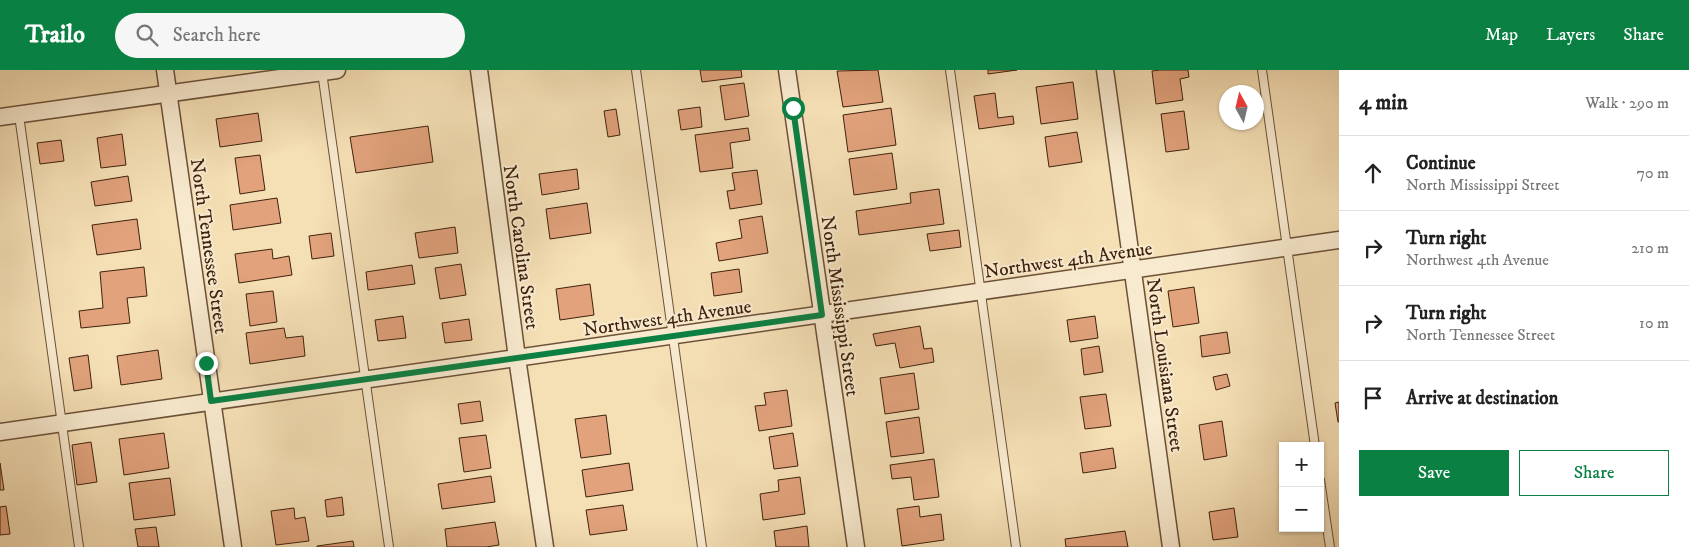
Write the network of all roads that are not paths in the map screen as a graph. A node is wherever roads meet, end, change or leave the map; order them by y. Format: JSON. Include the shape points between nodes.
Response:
{"nodes":[{"id":1,"x":165,"y":70,"type":"edge"},
{"id":2,"x":479,"y":70,"type":"edge"},
{"id":3,"x":636,"y":70,"type":"edge"},
{"id":4,"x":787,"y":70,"type":"edge"},
{"id":5,"x":950,"y":70,"type":"edge"},
{"id":6,"x":1105,"y":70,"type":"edge"},
{"id":7,"x":1262,"y":70,"type":"edge"},
{"id":8,"x":330,"y":71,"type":"edge"},
{"id":9,"x":169,"y":94,"type":"junction"},
{"id":10,"x":19,"y":115,"type":"junction"},
{"id":11,"x":0,"y":117,"type":"edge"},
{"id":12,"x":1339,"y":240,"type":"edge"},
{"id":13,"x":1287,"y":248,"type":"junction"},
{"id":14,"x":1133,"y":270,"type":"junction"},
{"id":15,"x":981,"y":292,"type":"junction"},
{"id":16,"x":822,"y":315,"type":"junction"},
{"id":17,"x":672,"y":336,"type":"junction"},
{"id":18,"x":517,"y":358,"type":"junction"},
{"id":19,"x":365,"y":379,"type":"junction"},
{"id":20,"x":211,"y":401,"type":"junction"},
{"id":21,"x":62,"y":423,"type":"junction"},
{"id":22,"x":0,"y":432,"type":"edge"},
{"id":23,"x":1314,"y":442,"type":"edge"},
{"id":24,"x":1321,"y":487,"type":"edge"},
{"id":25,"x":79,"y":547,"type":"edge"},
{"id":26,"x":233,"y":547,"type":"edge"},
{"id":27,"x":389,"y":547,"type":"edge"},
{"id":28,"x":545,"y":547,"type":"edge"},
{"id":29,"x":702,"y":547,"type":"edge"},
{"id":30,"x":856,"y":547,"type":"edge"},
{"id":31,"x":1016,"y":547,"type":"edge"},
{"id":32,"x":1171,"y":547,"type":"edge"},
{"id":33,"x":1330,"y":547,"type":"edge"}],
"edges":[{"from":1,"to":9,"type":"street","name":"North Tennessee Street"},
{"from":2,"to":18,"type":"street","name":"North Carolina Street"},
{"from":3,"to":17,"type":"lane"},
{"from":4,"to":16,"type":"street","name":"North Mississippi Street"},
{"from":5,"to":15,"type":"lane"},
{"from":6,"to":14,"type":"street","name":"North Louisiana Street"},
{"from":7,"to":13,"type":"lane"},
{"from":8,"to":9,"type":"street"},
{"from":8,"to":19,"type":"lane"},
{"from":9,"to":10,"type":"street"},
{"from":9,"to":20,"type":"street","name":"North Tennessee Street"},
{"from":10,"to":11,"type":"street"},
{"from":10,"to":21,"type":"lane"},
{"from":12,"to":13,"type":"street","name":"Northwest 4th Avenue"},
{"from":13,"to":14,"type":"street","name":"Northwest 4th Avenue"},
{"from":13,"to":23,"type":"lane"},
{"from":14,"to":15,"type":"street","name":"Northwest 4th Avenue"},
{"from":14,"to":32,"type":"street","name":"North Louisiana Street"},
{"from":15,"to":16,"type":"street","name":"Northwest 4th Avenue"},
{"from":15,"to":31,"type":"lane"},
{"from":16,"to":17,"type":"street","name":"Northwest 4th Avenue"},
{"from":16,"to":30,"type":"street","name":"North Mississippi Street"},
{"from":17,"to":18,"type":"street","name":"Northwest 4th Avenue"},
{"from":17,"to":29,"type":"lane"},
{"from":18,"to":19,"type":"street","name":"Northwest 4th Avenue"},
{"from":18,"to":28,"type":"street","name":"North Carolina Street"},
{"from":19,"to":20,"type":"street","name":"Northwest 4th Avenue"},
{"from":19,"to":27,"type":"lane"},
{"from":20,"to":21,"type":"street","name":"Northwest 4th Avenue"},
{"from":20,"to":26,"type":"street","name":"North Tennessee Street"},
{"from":21,"to":22,"type":"street","name":"Northwest 4th Avenue"},
{"from":21,"to":25,"type":"lane"},
{"from":24,"to":33,"type":"lane"}]}
